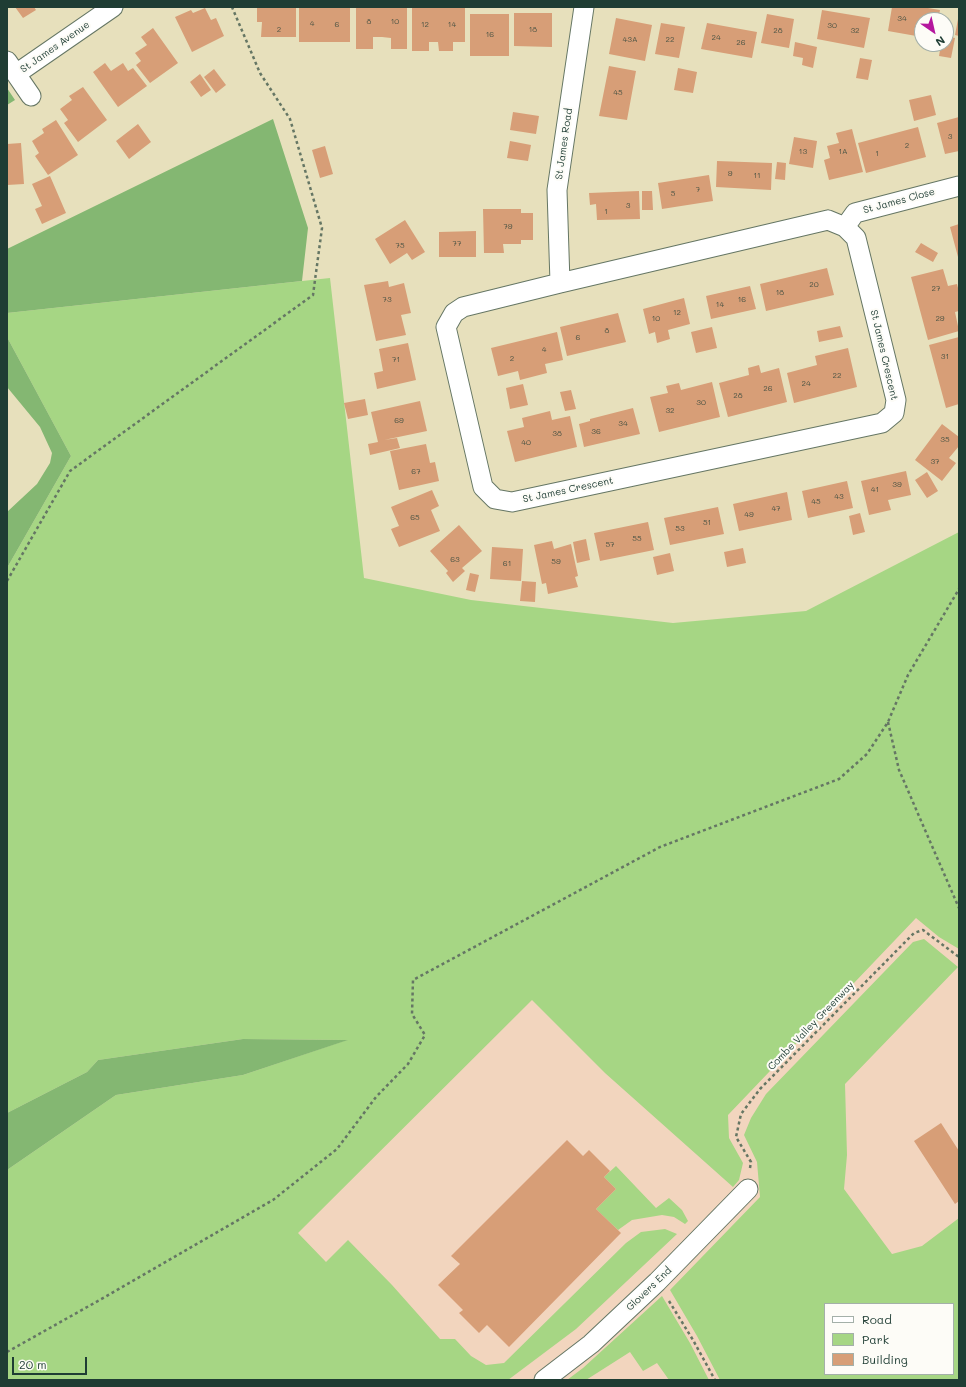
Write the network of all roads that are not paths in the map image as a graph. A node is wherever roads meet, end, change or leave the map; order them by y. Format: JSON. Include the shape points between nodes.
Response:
{"nodes":[{"id":1,"x":113,"y":7,"type":"edge"},
{"id":2,"x":584,"y":7,"type":"edge"},
{"id":3,"x":12,"y":68,"type":"edge"},
{"id":4,"x":31,"y":96,"type":"dead end"},
{"id":5,"x":959,"y":186,"type":"edge"},
{"id":6,"x":845,"y":227,"type":"junction"},
{"id":7,"x":560,"y":283,"type":"junction"},
{"id":8,"x":748,"y":1189,"type":"road end"},
{"id":9,"x":544,"y":1380,"type":"edge"}],
"edges":[{"from":1,"to":3,"type":"street","name":"St James Avenue"},
{"from":2,"to":7,"type":"street","name":"St James Road","via":[[557,190]]},
{"from":3,"to":4,"type":"street","name":"St James Avenue"},
{"from":5,"to":6,"type":"street","name":"St James Close","via":[[855,213]]},
{"from":6,"to":7,"type":"street","name":"St James Crescent","via":[[828,220]]},
{"from":6,"to":7,"type":"street","name":"St James Crescent","via":[[856,238],[896,400],[894,413],[882,423],[512,502],[495,499],[483,487],[446,327],[454,313],[463,307]]},
{"from":8,"to":9,"type":"street","name":"Glovers End","via":[[657,1282],[591,1344]]}]}
